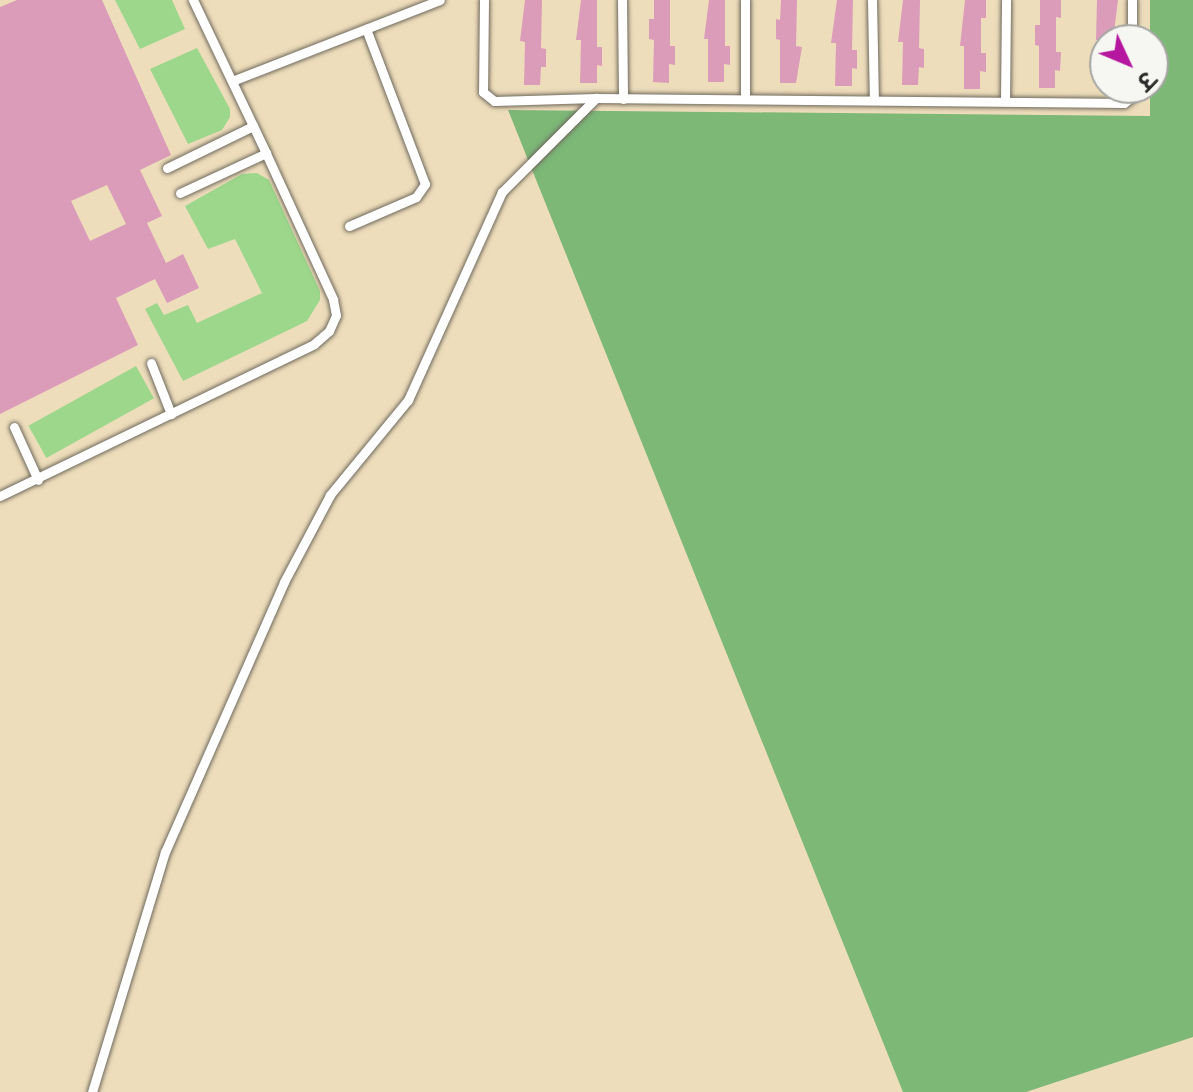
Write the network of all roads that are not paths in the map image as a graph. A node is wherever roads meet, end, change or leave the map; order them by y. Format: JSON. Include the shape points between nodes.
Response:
{"nodes":[{"id":1,"x":193,"y":0,"type":"edge"},
{"id":2,"x":440,"y":0,"type":"edge"},
{"id":3,"x":484,"y":0,"type":"edge"},
{"id":4,"x":622,"y":0,"type":"edge"},
{"id":5,"x":745,"y":0,"type":"edge"},
{"id":6,"x":872,"y":0,"type":"edge"},
{"id":7,"x":1006,"y":0,"type":"edge"},
{"id":8,"x":1132,"y":0,"type":"edge"},
{"id":9,"x":1132,"y":24,"type":"edge"},
{"id":10,"x":366,"y":29,"type":"junction"},
{"id":11,"x":232,"y":81,"type":"junction"},
{"id":12,"x":596,"y":98,"type":"junction"},
{"id":13,"x":623,"y":99,"type":"junction"},
{"id":14,"x":745,"y":99,"type":"junction"},
{"id":15,"x":874,"y":100,"type":"junction"},
{"id":16,"x":1005,"y":101,"type":"junction"},
{"id":17,"x":1089,"y":102,"type":"edge"},
{"id":18,"x":253,"y":126,"type":"junction"},
{"id":19,"x":266,"y":153,"type":"junction"},
{"id":20,"x":167,"y":168,"type":"dead end"},
{"id":21,"x":180,"y":193,"type":"dead end"},
{"id":22,"x":349,"y":226,"type":"dead end"},
{"id":23,"x":151,"y":363,"type":"dead end"},
{"id":24,"x":171,"y":414,"type":"junction"},
{"id":25,"x":14,"y":427,"type":"dead end"},
{"id":26,"x":38,"y":480,"type":"junction"},
{"id":27,"x":0,"y":496,"type":"edge"},
{"id":28,"x":92,"y":1092,"type":"edge"}],
"edges":[{"from":1,"to":11,"type":"lane"},
{"from":2,"to":10,"type":"lane"},
{"from":3,"to":12,"type":"lane","via":[[485,96],[494,101]]},
{"from":4,"to":13,"type":"lane"},
{"from":5,"to":14,"type":"lane"},
{"from":6,"to":15,"type":"lane"},
{"from":7,"to":16,"type":"lane"},
{"from":8,"to":9,"type":"lane"},
{"from":10,"to":11,"type":"lane"},
{"from":10,"to":22,"type":"lane","via":[[425,184],[416,197]]},
{"from":11,"to":18,"type":"lane"},
{"from":12,"to":13,"type":"lane"},
{"from":12,"to":28,"type":"lane","via":[[502,192],[408,400],[330,495],[284,582],[165,852]]},
{"from":13,"to":14,"type":"lane"},
{"from":14,"to":15,"type":"lane"},
{"from":15,"to":16,"type":"lane"},
{"from":16,"to":17,"type":"lane"},
{"from":18,"to":19,"type":"lane"},
{"from":18,"to":20,"type":"lane"},
{"from":19,"to":21,"type":"lane"},
{"from":19,"to":24,"type":"lane","via":[[336,315],[329,331],[314,344]]},
{"from":23,"to":24,"type":"lane"},
{"from":24,"to":26,"type":"lane"},
{"from":25,"to":26,"type":"lane"},
{"from":26,"to":27,"type":"lane"}]}
